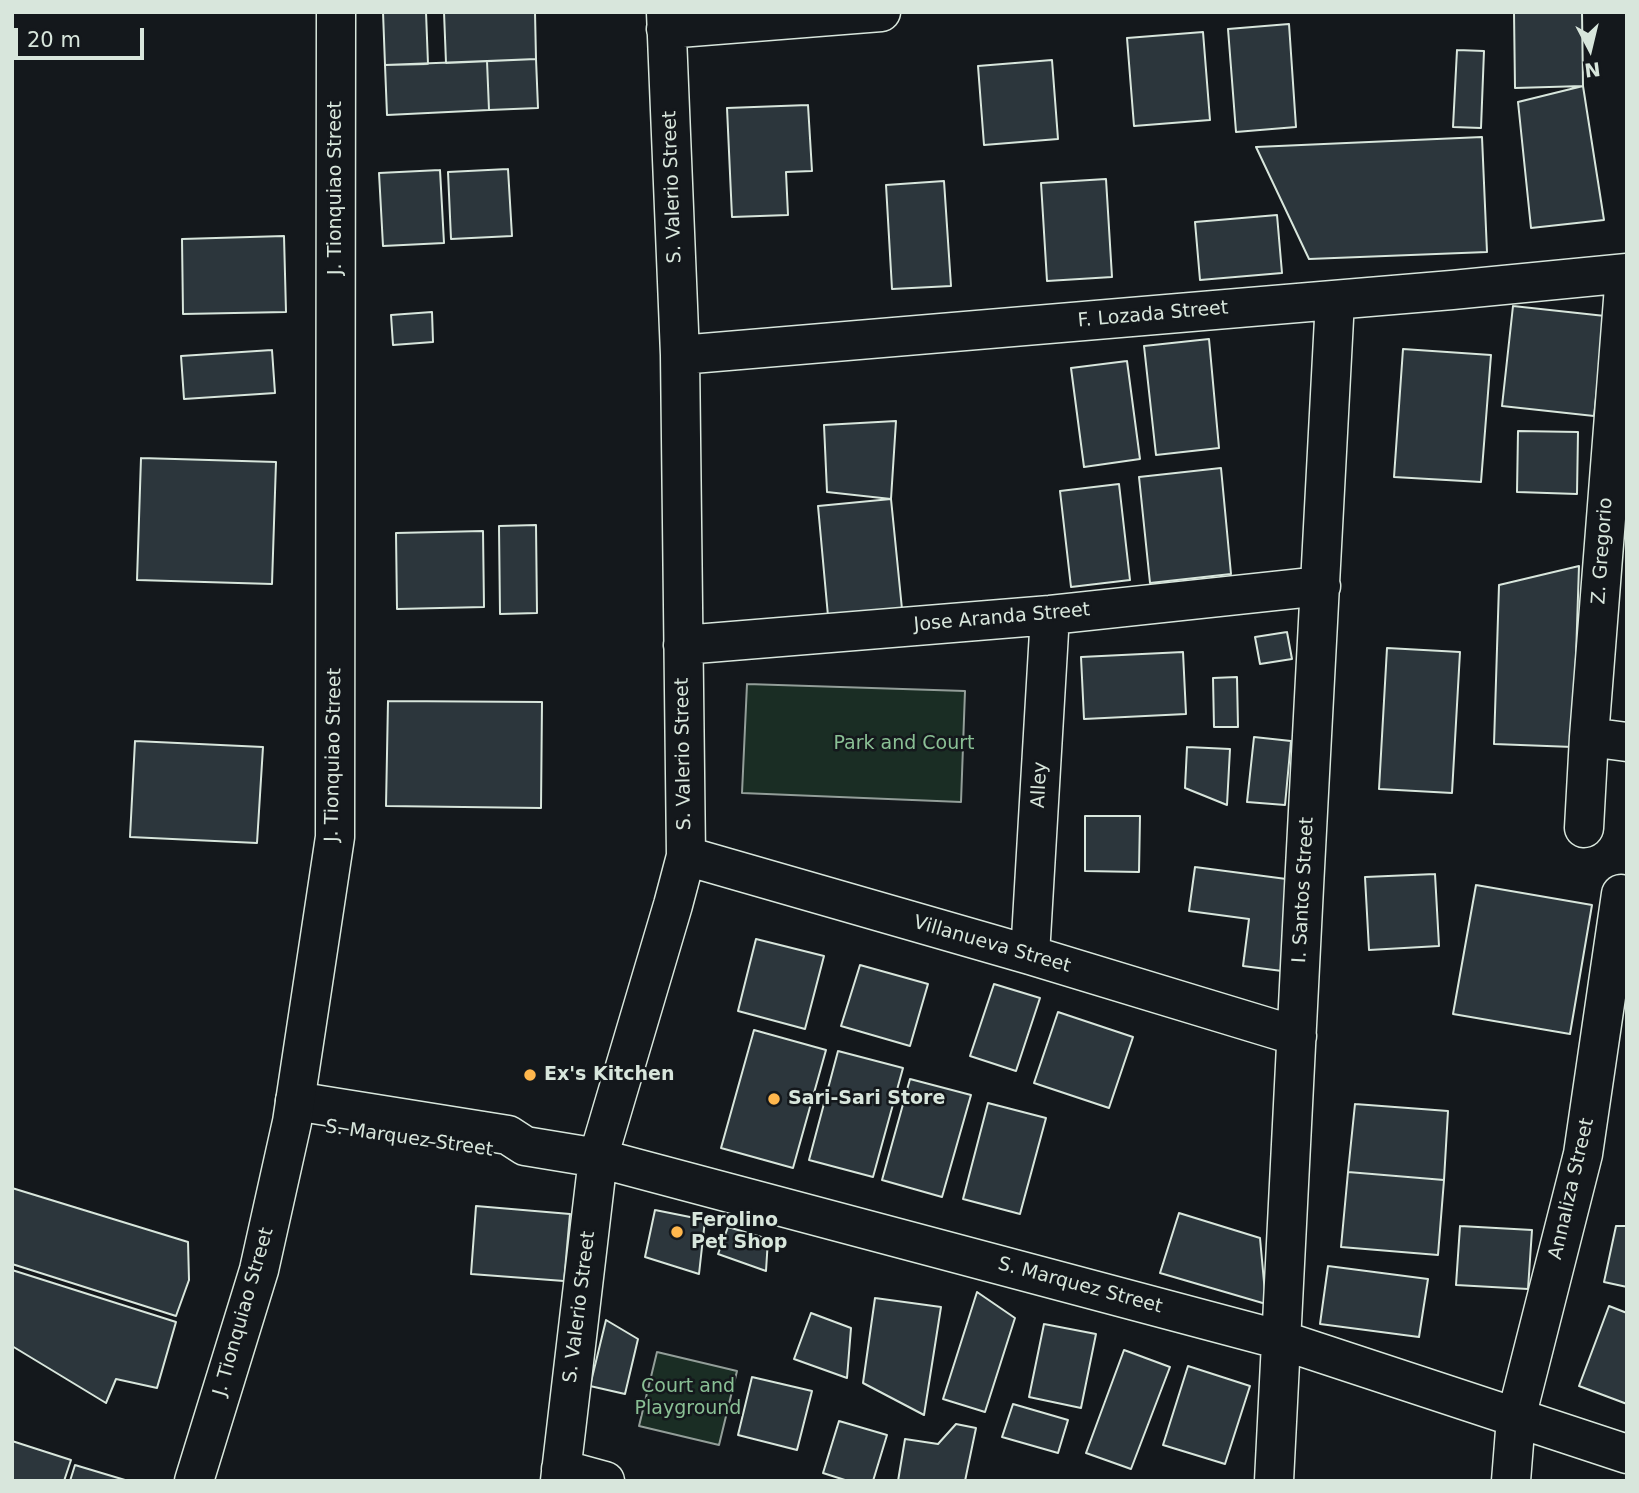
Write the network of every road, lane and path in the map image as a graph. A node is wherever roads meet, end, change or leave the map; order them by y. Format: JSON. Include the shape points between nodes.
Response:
{"nodes":[{"id":1,"x":336,"y":12,"type":"edge"},
{"id":2,"x":881,"y":12,"type":"edge"},
{"id":3,"x":666,"y":21,"type":"edge"},
{"id":4,"x":1626,"y":274,"type":"edge"},
{"id":5,"x":1335,"y":300,"type":"junction"},
{"id":6,"x":680,"y":355,"type":"junction"},
{"id":7,"x":1618,"y":491,"type":"edge"},
{"id":8,"x":1321,"y":586,"type":"junction"},
{"id":9,"x":1050,"y":615,"type":"junction"},
{"id":10,"x":683,"y":645,"type":"junction"},
{"id":11,"x":1589,"y":737,"type":"junction"},
{"id":12,"x":1627,"y":742,"type":"edge"},
{"id":13,"x":1584,"y":828,"type":"dead end"},
{"id":14,"x":686,"y":856,"type":"junction"},
{"id":15,"x":1621,"y":894,"type":"dead end"},
{"id":16,"x":1030,"y":955,"type":"junction"},
{"id":17,"x":1297,"y":1036,"type":"junction"},
{"id":18,"x":293,"y":1111,"type":"junction"},
{"id":19,"x":598,"y":1158,"type":"junction"},
{"id":20,"x":1281,"y":1340,"type":"junction"},
{"id":21,"x":1516,"y":1418,"type":"junction"},
{"id":22,"x":1627,"y":1454,"type":"edge"},
{"id":23,"x":560,"y":1475,"type":"edge"},
{"id":24,"x":194,"y":1481,"type":"edge"},
{"id":25,"x":605,"y":1481,"type":"edge"},
{"id":26,"x":1274,"y":1481,"type":"edge"},
{"id":27,"x":1511,"y":1481,"type":"edge"}],
"edges":[{"from":1,"to":18,"type":"street","name":"J. Tionquiao Street","via":[[335,837]]},
{"from":2,"to":3,"type":"street"},
{"from":3,"to":6,"type":"street","name":"S. Valerio Street"},
{"from":4,"to":5,"type":"street","name":"F. Lozada Street"},
{"from":4,"to":7,"type":"street","name":"Z. Gregorio"},
{"from":5,"to":6,"type":"street","name":"F. Lozada Street"},
{"from":5,"to":8,"type":"street","name":"I. Santos Street"},
{"from":6,"to":10,"type":"street","name":"S. Valerio Street"},
{"from":7,"to":11,"type":"street","name":"Z. Gregorio"},
{"from":8,"to":9,"type":"street","name":"Jose Aranda Street"},
{"from":8,"to":17,"type":"street","name":"I. Santos Street"},
{"from":9,"to":10,"type":"street","name":"Jose Aranda Street"},
{"from":9,"to":16,"type":"street","name":"Alley"},
{"from":10,"to":14,"type":"street","name":"S. Valerio Street"},
{"from":11,"to":12,"type":"street"},
{"from":11,"to":13,"type":"street","name":"Z. Gregorio"},
{"from":14,"to":16,"type":"street","name":"Villanueva Street"},
{"from":14,"to":19,"type":"street","name":"S. Valerio Street"},
{"from":15,"to":21,"type":"street","name":"Annaliza Street","via":[[1583,1154]]},
{"from":16,"to":17,"type":"street","name":"Villanueva Street"},
{"from":17,"to":20,"type":"street","name":"I. Santos Street"},
{"from":18,"to":19,"type":"street","name":"S. Marquez Street","via":[[508,1136],[525,1146]]},
{"from":18,"to":24,"type":"street","name":"J. Tionquiao Street","via":[[259,1270]]},
{"from":19,"to":20,"type":"street","name":"S. Marquez Street"},
{"from":19,"to":23,"type":"street","name":"S. Valerio Street"},
{"from":20,"to":21,"type":"street","name":"S. Marquez Street"},
{"from":20,"to":26,"type":"street","name":"I. Santos Street"},
{"from":21,"to":22,"type":"street","name":"S. Marquez Street"},
{"from":21,"to":27,"type":"street","name":"Annaliza Street"},
{"from":23,"to":25,"type":"street"}]}
